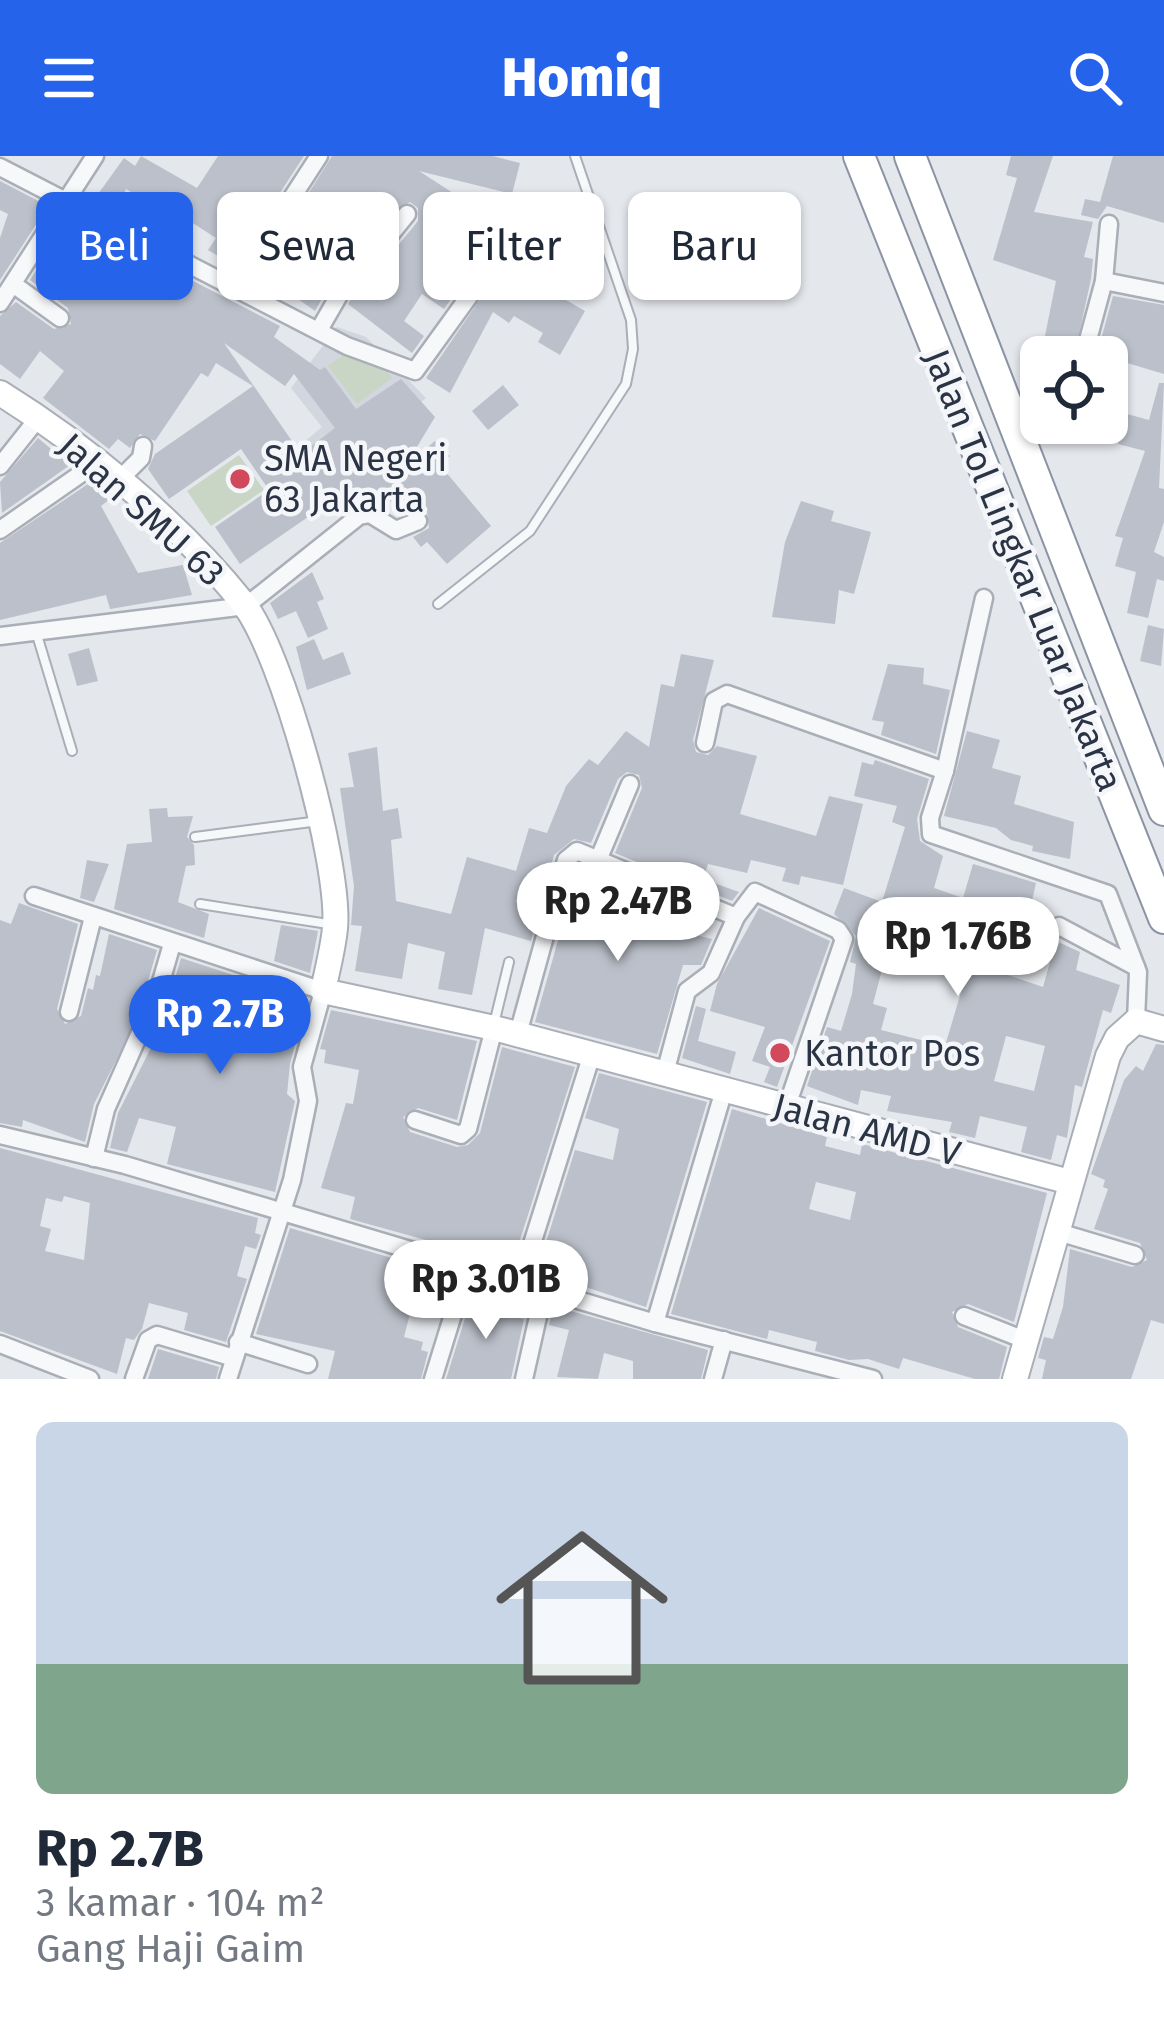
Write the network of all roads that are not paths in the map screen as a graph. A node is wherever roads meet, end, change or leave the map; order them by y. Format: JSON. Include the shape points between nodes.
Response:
{"nodes":[{"id":1,"x":8,"y":156,"type":"edge"},
{"id":2,"x":95,"y":156,"type":"edge"},
{"id":3,"x":319,"y":156,"type":"edge"},
{"id":4,"x":575,"y":156,"type":"edge"},
{"id":5,"x":859,"y":156,"type":"edge"},
{"id":6,"x":910,"y":156,"type":"edge"},
{"id":7,"x":0,"y":167,"type":"edge"},
{"id":8,"x":54,"y":192,"type":"edge"},
{"id":9,"x":73,"y":192,"type":"edge"},
{"id":10,"x":296,"y":192,"type":"edge"},
{"id":11,"x":407,"y":214,"type":"dead end"},
{"id":12,"x":1109,"y":224,"type":"dead end"},
{"id":13,"x":36,"y":249,"type":"edge"},
{"id":14,"x":1104,"y":281,"type":"junction"},
{"id":15,"x":13,"y":284,"type":"junction"},
{"id":16,"x":1164,"y":293,"type":"edge"},
{"id":17,"x":262,"y":300,"type":"edge"},
{"id":18,"x":467,"y":300,"type":"edge"},
{"id":19,"x":0,"y":304,"type":"edge"},
{"id":20,"x":60,"y":318,"type":"dead end"},
{"id":21,"x":320,"y":330,"type":"junction"},
{"id":22,"x":1089,"y":336,"type":"edge"},
{"id":23,"x":0,"y":393,"type":"edge"},
{"id":24,"x":39,"y":417,"type":"junction"},
{"id":25,"x":142,"y":446,"type":"dead end"},
{"id":26,"x":95,"y":464,"type":"junction"},
{"id":27,"x":0,"y":466,"type":"edge"},
{"id":28,"x":117,"y":482,"type":"junction"},
{"id":29,"x":418,"y":521,"type":"dead end"},
{"id":30,"x":0,"y":530,"type":"edge"},
{"id":31,"x":984,"y":598,"type":"dead end"},
{"id":32,"x":438,"y":604,"type":"dead end"},
{"id":33,"x":246,"y":606,"type":"junction"},
{"id":34,"x":36,"y":633,"type":"junction"},
{"id":35,"x":0,"y":636,"type":"edge"},
{"id":36,"x":705,"y":743,"type":"dead end"},
{"id":37,"x":72,"y":752,"type":"dead end"},
{"id":38,"x":945,"y":771,"type":"junction"},
{"id":39,"x":630,"y":784,"type":"dead end"},
{"id":40,"x":1164,"y":810,"type":"edge"},
{"id":41,"x":321,"y":820,"type":"junction"},
{"id":42,"x":196,"y":837,"type":"dead end"},
{"id":43,"x":599,"y":859,"type":"junction"},
{"id":44,"x":34,"y":896,"type":"dead end"},
{"id":45,"x":200,"y":904,"type":"dead end"},
{"id":46,"x":94,"y":917,"type":"junction"},
{"id":47,"x":736,"y":917,"type":"junction"},
{"id":48,"x":1164,"y":918,"type":"edge"},
{"id":49,"x":336,"y":925,"type":"junction"},
{"id":50,"x":1059,"y":926,"type":"dead end"},
{"id":51,"x":172,"y":944,"type":"junction"},
{"id":52,"x":509,"y":962,"type":"dead end"},
{"id":53,"x":1136,"y":967,"type":"junction"},
{"id":54,"x":323,"y":991,"type":"junction"},
{"id":55,"x":69,"y":1012,"type":"dead end"},
{"id":56,"x":1136,"y":1021,"type":"junction"},
{"id":57,"x":1164,"y":1029,"type":"edge"},
{"id":58,"x":506,"y":1031,"type":"junction"},
{"id":59,"x":592,"y":1054,"type":"junction"},
{"id":60,"x":664,"y":1072,"type":"junction"},
{"id":61,"x":724,"y":1090,"type":"junction"},
{"id":62,"x":786,"y":1109,"type":"junction"},
{"id":63,"x":416,"y":1120,"type":"dead end"},
{"id":64,"x":0,"y":1135,"type":"edge"},
{"id":65,"x":94,"y":1158,"type":"junction"},
{"id":66,"x":1070,"y":1182,"type":"junction"},
{"id":67,"x":277,"y":1212,"type":"junction"},
{"id":68,"x":1055,"y":1231,"type":"junction"},
{"id":69,"x":1135,"y":1255,"type":"dead end"},
{"id":70,"x":468,"y":1266,"type":"junction"},
{"id":71,"x":520,"y":1282,"type":"junction"},
{"id":72,"x":544,"y":1290,"type":"junction"},
{"id":73,"x":964,"y":1316,"type":"dead end"},
{"id":74,"x":655,"y":1323,"type":"junction"},
{"id":75,"x":724,"y":1340,"type":"junction"},
{"id":76,"x":1025,"y":1340,"type":"junction"},
{"id":77,"x":0,"y":1344,"type":"edge"},
{"id":78,"x":236,"y":1350,"type":"junction"},
{"id":79,"x":308,"y":1364,"type":"dead end"},
{"id":80,"x":90,"y":1379,"type":"edge"},
{"id":81,"x":134,"y":1379,"type":"edge"},
{"id":82,"x":227,"y":1379,"type":"edge"},
{"id":83,"x":433,"y":1379,"type":"edge"},
{"id":84,"x":524,"y":1379,"type":"edge"},
{"id":85,"x":712,"y":1379,"type":"edge"},
{"id":86,"x":873,"y":1379,"type":"edge"},
{"id":87,"x":1015,"y":1379,"type":"edge"}],
"edges":[{"from":1,"to":7,"type":"street"},
{"from":2,"to":9,"type":"street"},
{"from":3,"to":10,"type":"street"},
{"from":4,"to":32,"type":"lane","via":[[631,320],[626,384],[530,531]]},
{"from":5,"to":48,"type":"highway","name":"Jalan Tol Lingkar Luar Jakarta"},
{"from":6,"to":40,"type":"highway","name":"Jalan Tol Lingkar Luar Jakarta"},
{"from":7,"to":8,"type":"street"},
{"from":11,"to":21,"type":"street","via":[[386,240],[365,250]]},
{"from":12,"to":14,"type":"street"},
{"from":13,"to":15,"type":"street"},
{"from":14,"to":16,"type":"street"},
{"from":14,"to":22,"type":"street"},
{"from":15,"to":19,"type":"street"},
{"from":15,"to":20,"type":"street"},
{"from":17,"to":21,"type":"street"},
{"from":18,"to":21,"type":"street","via":[[418,371]]},
{"from":23,"to":24,"type":"street","name":"Jalan SMU 63"},
{"from":24,"to":26,"type":"street","name":"Jalan SMU 63"},
{"from":24,"to":27,"type":"street"},
{"from":25,"to":28,"type":"street","via":[[141,458]]},
{"from":26,"to":28,"type":"street","name":"Jalan SMU 63"},
{"from":26,"to":30,"type":"street"},
{"from":28,"to":33,"type":"street","name":"Jalan SMU 63"},
{"from":29,"to":33,"type":"street","via":[[396,530],[359,516]]},
{"from":31,"to":38,"type":"street"},
{"from":33,"to":34,"type":"street"},
{"from":33,"to":41,"type":"street","name":"Jalan SMU 63","via":[[312,774]]},
{"from":34,"to":35,"type":"street"},
{"from":34,"to":37,"type":"lane"},
{"from":36,"to":38,"type":"street","via":[[714,701],[727,694]]},
{"from":38,"to":53,"type":"street","via":[[931,834],[1104,890]]},
{"from":39,"to":43,"type":"street"},
{"from":41,"to":42,"type":"lane"},
{"from":41,"to":49,"type":"street","name":"Jalan SMU 63"},
{"from":43,"to":47,"type":"street"},
{"from":43,"to":58,"type":"street","via":[[577,851],[566,860]]},
{"from":44,"to":46,"type":"street"},
{"from":45,"to":49,"type":"lane"},
{"from":46,"to":51,"type":"street"},
{"from":46,"to":55,"type":"street"},
{"from":47,"to":60,"type":"street","via":[[711,973],[687,991]]},
{"from":47,"to":62,"type":"street","via":[[755,892],[844,939]]},
{"from":49,"to":54,"type":"street","name":"Jalan SMU 63"},
{"from":50,"to":53,"type":"street"},
{"from":51,"to":54,"type":"street"},
{"from":51,"to":65,"type":"street"},
{"from":52,"to":58,"type":"lane"},
{"from":53,"to":56,"type":"street"},
{"from":54,"to":58,"type":"street","name":"Jalan AMD V"},
{"from":54,"to":67,"type":"street","via":[[302,1067],[308,1101],[292,1180]]},
{"from":56,"to":57,"type":"street"},
{"from":56,"to":66,"type":"street","via":[[1108,1056]]},
{"from":58,"to":59,"type":"street","name":"Jalan AMD V"},
{"from":58,"to":63,"type":"street","via":[[468,1129],[460,1135]]},
{"from":59,"to":60,"type":"street","name":"Jalan AMD V"},
{"from":59,"to":71,"type":"street"},
{"from":60,"to":61,"type":"street","name":"Jalan AMD V"},
{"from":61,"to":62,"type":"street","name":"Jalan AMD V"},
{"from":61,"to":74,"type":"street"},
{"from":62,"to":66,"type":"street","name":"Jalan AMD V"},
{"from":64,"to":65,"type":"street"},
{"from":65,"to":67,"type":"street"},
{"from":66,"to":68,"type":"street"},
{"from":67,"to":70,"type":"street"},
{"from":67,"to":78,"type":"street"},
{"from":68,"to":69,"type":"street"},
{"from":68,"to":76,"type":"street"},
{"from":70,"to":71,"type":"street"},
{"from":70,"to":83,"type":"street"},
{"from":71,"to":72,"type":"street"},
{"from":72,"to":74,"type":"street"},
{"from":72,"to":84,"type":"street"},
{"from":73,"to":76,"type":"street"},
{"from":74,"to":75,"type":"street"},
{"from":75,"to":85,"type":"street"},
{"from":75,"to":86,"type":"street"},
{"from":76,"to":87,"type":"street"},
{"from":77,"to":80,"type":"street"},
{"from":78,"to":79,"type":"street"},
{"from":78,"to":81,"type":"street","via":[[157,1335]]},
{"from":78,"to":82,"type":"street"}]}
